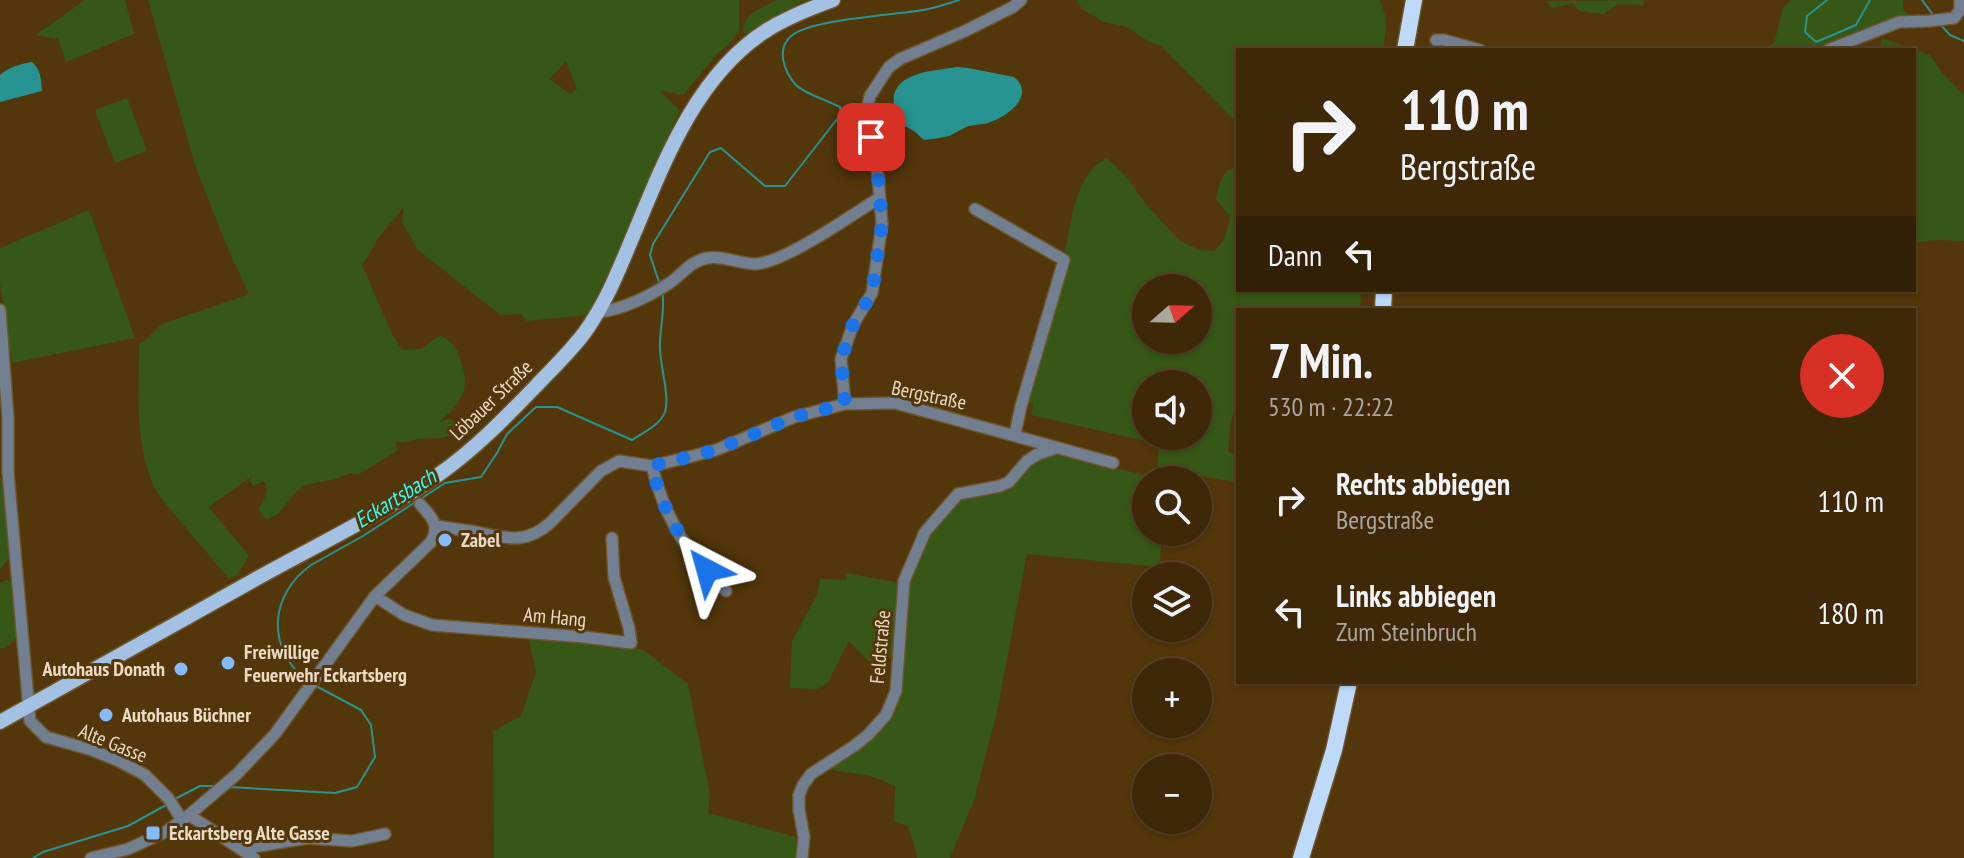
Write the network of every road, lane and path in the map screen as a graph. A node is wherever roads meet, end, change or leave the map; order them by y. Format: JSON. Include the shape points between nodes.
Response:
{"nodes":[{"id":1,"x":833,"y":0,"type":"edge"},
{"id":2,"x":1021,"y":0,"type":"edge"},
{"id":3,"x":1414,"y":0,"type":"edge"},
{"id":4,"x":1960,"y":0,"type":"edge"},
{"id":5,"x":1436,"y":40,"type":"dead end"},
{"id":6,"x":1405,"y":48,"type":"edge"},
{"id":7,"x":1473,"y":48,"type":"edge"},
{"id":8,"x":1833,"y":48,"type":"edge"},
{"id":9,"x":879,"y":198,"type":"junction"},
{"id":10,"x":975,"y":209,"type":"dead end"},
{"id":11,"x":0,"y":310,"type":"edge"},
{"id":12,"x":599,"y":312,"type":"junction"},
{"id":13,"x":845,"y":404,"type":"junction"},
{"id":14,"x":1021,"y":436,"type":"junction"},
{"id":15,"x":1056,"y":448,"type":"junction"},
{"id":16,"x":1027,"y":461,"type":"junction"},
{"id":17,"x":1113,"y":463,"type":"dead end"},
{"id":18,"x":652,"y":466,"type":"junction"},
{"id":19,"x":415,"y":498,"type":"junction"},
{"id":20,"x":436,"y":526,"type":"junction"},
{"id":21,"x":612,"y":538,"type":"dead end"},
{"id":22,"x":726,"y":591,"type":"dead end"},
{"id":23,"x":375,"y":596,"type":"junction"},
{"id":24,"x":1349,"y":684,"type":"edge"},
{"id":25,"x":28,"y":706,"type":"junction"},
{"id":26,"x":0,"y":722,"type":"edge"},
{"id":27,"x":186,"y":818,"type":"junction"},
{"id":28,"x":385,"y":834,"type":"dead end"},
{"id":29,"x":242,"y":849,"type":"junction"},
{"id":30,"x":91,"y":858,"type":"edge"},
{"id":31,"x":254,"y":858,"type":"edge"},
{"id":32,"x":802,"y":858,"type":"edge"},
{"id":33,"x":1301,"y":858,"type":"edge"}],
"edges":[{"from":1,"to":12,"type":"main road","name":"Löbauer Straße","via":[[768,29],[711,85],[677,134]]},
{"from":2,"to":9,"type":"street","via":[[900,59],[882,75],[868,105]]},
{"from":3,"to":6,"type":"highway"},
{"from":4,"to":8,"type":"street","via":[[1958,15],[1899,22]]},
{"from":5,"to":7,"type":"street"},
{"from":9,"to":12,"type":"street","via":[[780,258],[756,264],[708,257],[655,291]]},
{"from":9,"to":13,"type":"street","via":[[882,224],[872,293],[841,359]]},
{"from":10,"to":14,"type":"street","via":[[1064,260],[1021,406]]},
{"from":11,"to":25,"type":"street"},
{"from":12,"to":19,"type":"main road","name":"Löbauer Straße","via":[[574,346],[493,429]]},
{"from":13,"to":14,"type":"street","name":"Bergstraße","via":[[895,403]]},
{"from":13,"to":18,"type":"street","name":"Bergstraße","via":[[794,417],[716,450]]},
{"from":14,"to":15,"type":"street","name":"Bergstraße"},
{"from":14,"to":16,"type":"street","via":[[1029,450]]},
{"from":15,"to":16,"type":"street","name":"Feldstraße"},
{"from":15,"to":17,"type":"street","name":"Bergstraße"},
{"from":16,"to":32,"type":"street","name":"Feldstraße","via":[[1009,482],[958,494],[925,532],[904,581],[896,691],[886,715],[868,735],[825,763],[803,785]]},
{"from":18,"to":20,"type":"street","name":"Bergstraße","via":[[619,461],[601,471],[542,531],[521,539]]},
{"from":18,"to":22,"type":"street","via":[[658,491],[682,538]]},
{"from":19,"to":20,"type":"street"},
{"from":19,"to":25,"type":"main road","name":"Löbauer Straße"},
{"from":20,"to":23,"type":"street","via":[[431,542]]},
{"from":21,"to":23,"type":"street","name":"Am Hang","via":[[614,577],[631,643],[432,625]]},
{"from":23,"to":27,"type":"street","via":[[266,744]]},
{"from":24,"to":33,"type":"highway"},
{"from":25,"to":26,"type":"main road","name":"Löbauer Straße"},
{"from":25,"to":27,"type":"street","name":"Alte Gasse","via":[[30,721],[46,737],[92,750],[145,775]]},
{"from":27,"to":29,"type":"street","name":"Alte Gasse"},
{"from":27,"to":30,"type":"street","via":[[137,845]]},
{"from":28,"to":29,"type":"street","via":[[352,841],[307,838]]},
{"from":29,"to":31,"type":"street","name":"Alte Gasse"}]}
